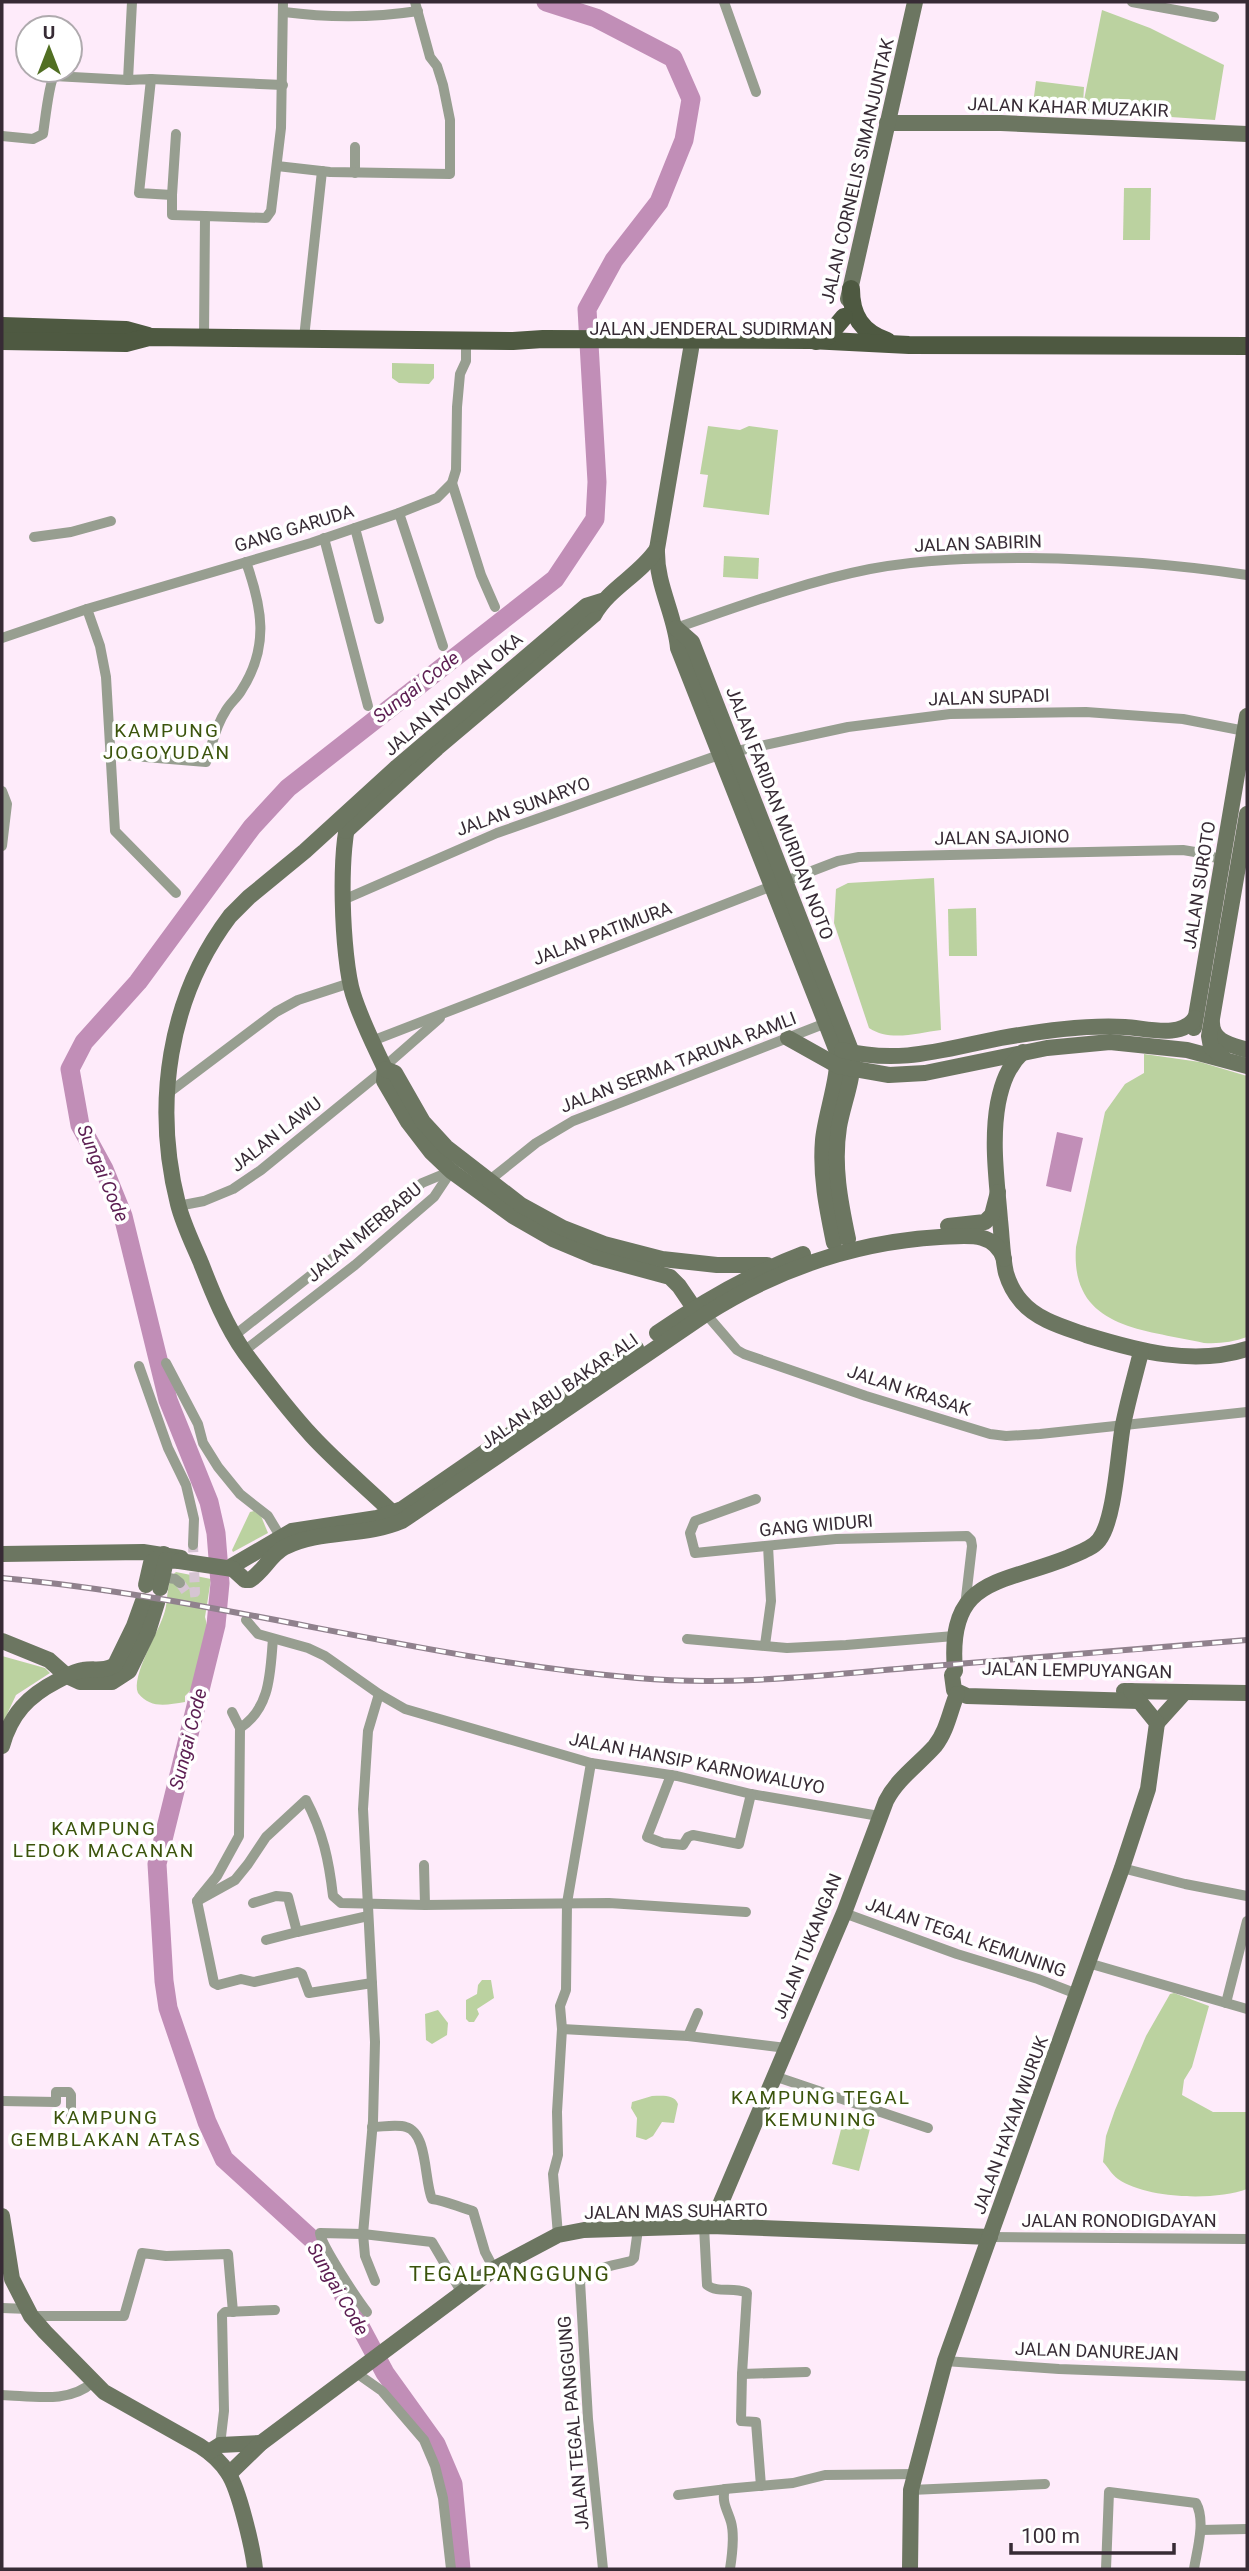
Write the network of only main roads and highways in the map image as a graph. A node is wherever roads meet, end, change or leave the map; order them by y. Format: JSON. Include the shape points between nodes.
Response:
{"nodes":[{"id":1,"x":851,"y":289,"type":"road end"},
{"id":2,"x":844,"y":317,"type":"road end"},
{"id":3,"x":2,"y":326,"type":"edge"},
{"id":4,"x":48,"y":335,"type":"junction"},
{"id":5,"x":2,"y":341,"type":"edge"},
{"id":6,"x":817,"y":341,"type":"junction"},
{"id":7,"x":661,"y":344,"type":"junction"},
{"id":8,"x":903,"y":344,"type":"junction"},
{"id":9,"x":838,"y":346,"type":"junction"},
{"id":10,"x":1247,"y":346,"type":"edge"},
{"id":11,"x":789,"y":349,"type":"junction"}],
"edges":[{"from":1,"to":8,"type":"main road","via":[[854,313],[863,328]]},
{"from":2,"to":6,"type":"main road","via":[[828,336]]},
{"from":3,"to":4,"type":"main road","name":"JALAN JENDERAL SUDIRMAN"},
{"from":4,"to":5,"type":"main road","name":"JALAN JENDERAL SUDIRMAN"},
{"from":4,"to":7,"type":"main road","name":"JALAN JENDERAL SUDIRMAN","via":[[126,343],[149,337],[204,337]]},
{"from":6,"to":7,"type":"main road","name":"JALAN JENDERAL SUDIRMAN"},
{"from":6,"to":9,"type":"main road","name":"JALAN JENDERAL SUDIRMAN"},
{"from":6,"to":11,"type":"main road"},
{"from":7,"to":11,"type":"main road","name":"JALAN JENDERAL SUDIRMAN","via":[[691,349]]},
{"from":8,"to":9,"type":"main road","name":"JALAN JENDERAL SUDIRMAN"},
{"from":8,"to":10,"type":"main road","name":"JALAN JENDERAL SUDIRMAN"},
{"from":9,"to":11,"type":"main road","name":"JALAN JENDERAL SUDIRMAN"}]}
